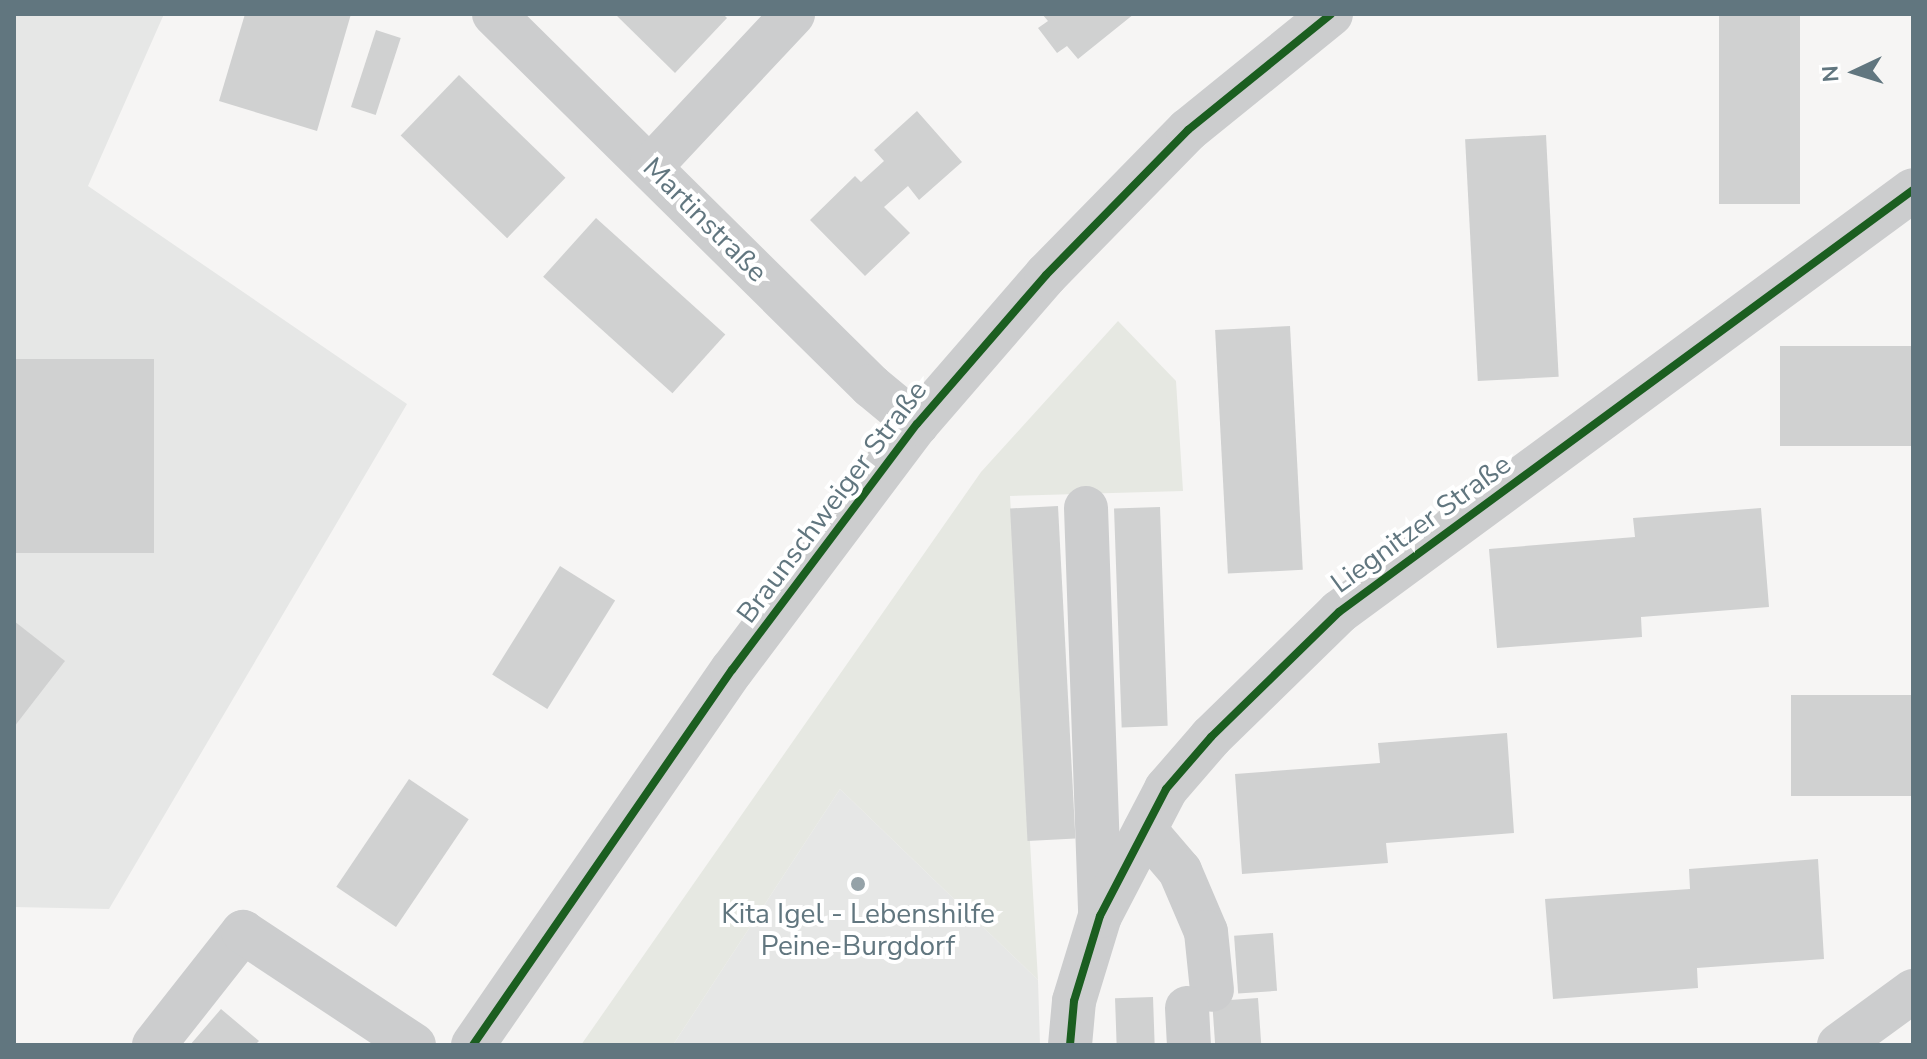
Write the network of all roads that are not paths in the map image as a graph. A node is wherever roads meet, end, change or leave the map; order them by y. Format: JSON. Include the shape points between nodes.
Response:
{"nodes":[{"id":1,"x":494,"y":14,"type":"edge"},
{"id":2,"x":793,"y":14,"type":"edge"},
{"id":3,"x":1331,"y":14,"type":"edge"},
{"id":4,"x":651,"y":166,"type":"junction"},
{"id":5,"x":1913,"y":190,"type":"edge"},
{"id":6,"x":917,"y":424,"type":"junction"},
{"id":7,"x":1086,"y":508,"type":"dead end"},
{"id":8,"x":1145,"y":830,"type":"junction"},
{"id":9,"x":1100,"y":916,"type":"junction"},
{"id":10,"x":1913,"y":991,"type":"edge"},
{"id":11,"x":1196,"y":1014,"type":"edge"},
{"id":12,"x":154,"y":1045,"type":"edge"},
{"id":13,"x":414,"y":1045,"type":"edge"},
{"id":14,"x":473,"y":1045,"type":"edge"},
{"id":15,"x":1070,"y":1045,"type":"edge"},
{"id":16,"x":1839,"y":1045,"type":"edge"}],
"edges":[{"from":1,"to":4,"type":"street","name":"Martinstraße"},
{"from":2,"to":4,"type":"street"},
{"from":3,"to":6,"type":"street","name":"Braunschweiger Straße","via":[[1188,130],[1046,275]]},
{"from":4,"to":6,"type":"street","name":"Martinstraße","via":[[871,386]]},
{"from":5,"to":8,"type":"street","name":"Liegnitzer Straße","via":[[1339,612],[1211,737],[1166,789]]},
{"from":6,"to":14,"type":"street","name":"Braunschweiger Straße","via":[[732,670]]},
{"from":7,"to":9,"type":"street"},
{"from":8,"to":9,"type":"street","name":"Liegnitzer Straße"},
{"from":8,"to":11,"type":"street","via":[[1180,871],[1206,932]]},
{"from":9,"to":15,"type":"street","name":"Liegnitzer Straße","via":[[1074,1001]]},
{"from":10,"to":16,"type":"street"},
{"from":12,"to":13,"type":"street","via":[[243,932]]}]}
